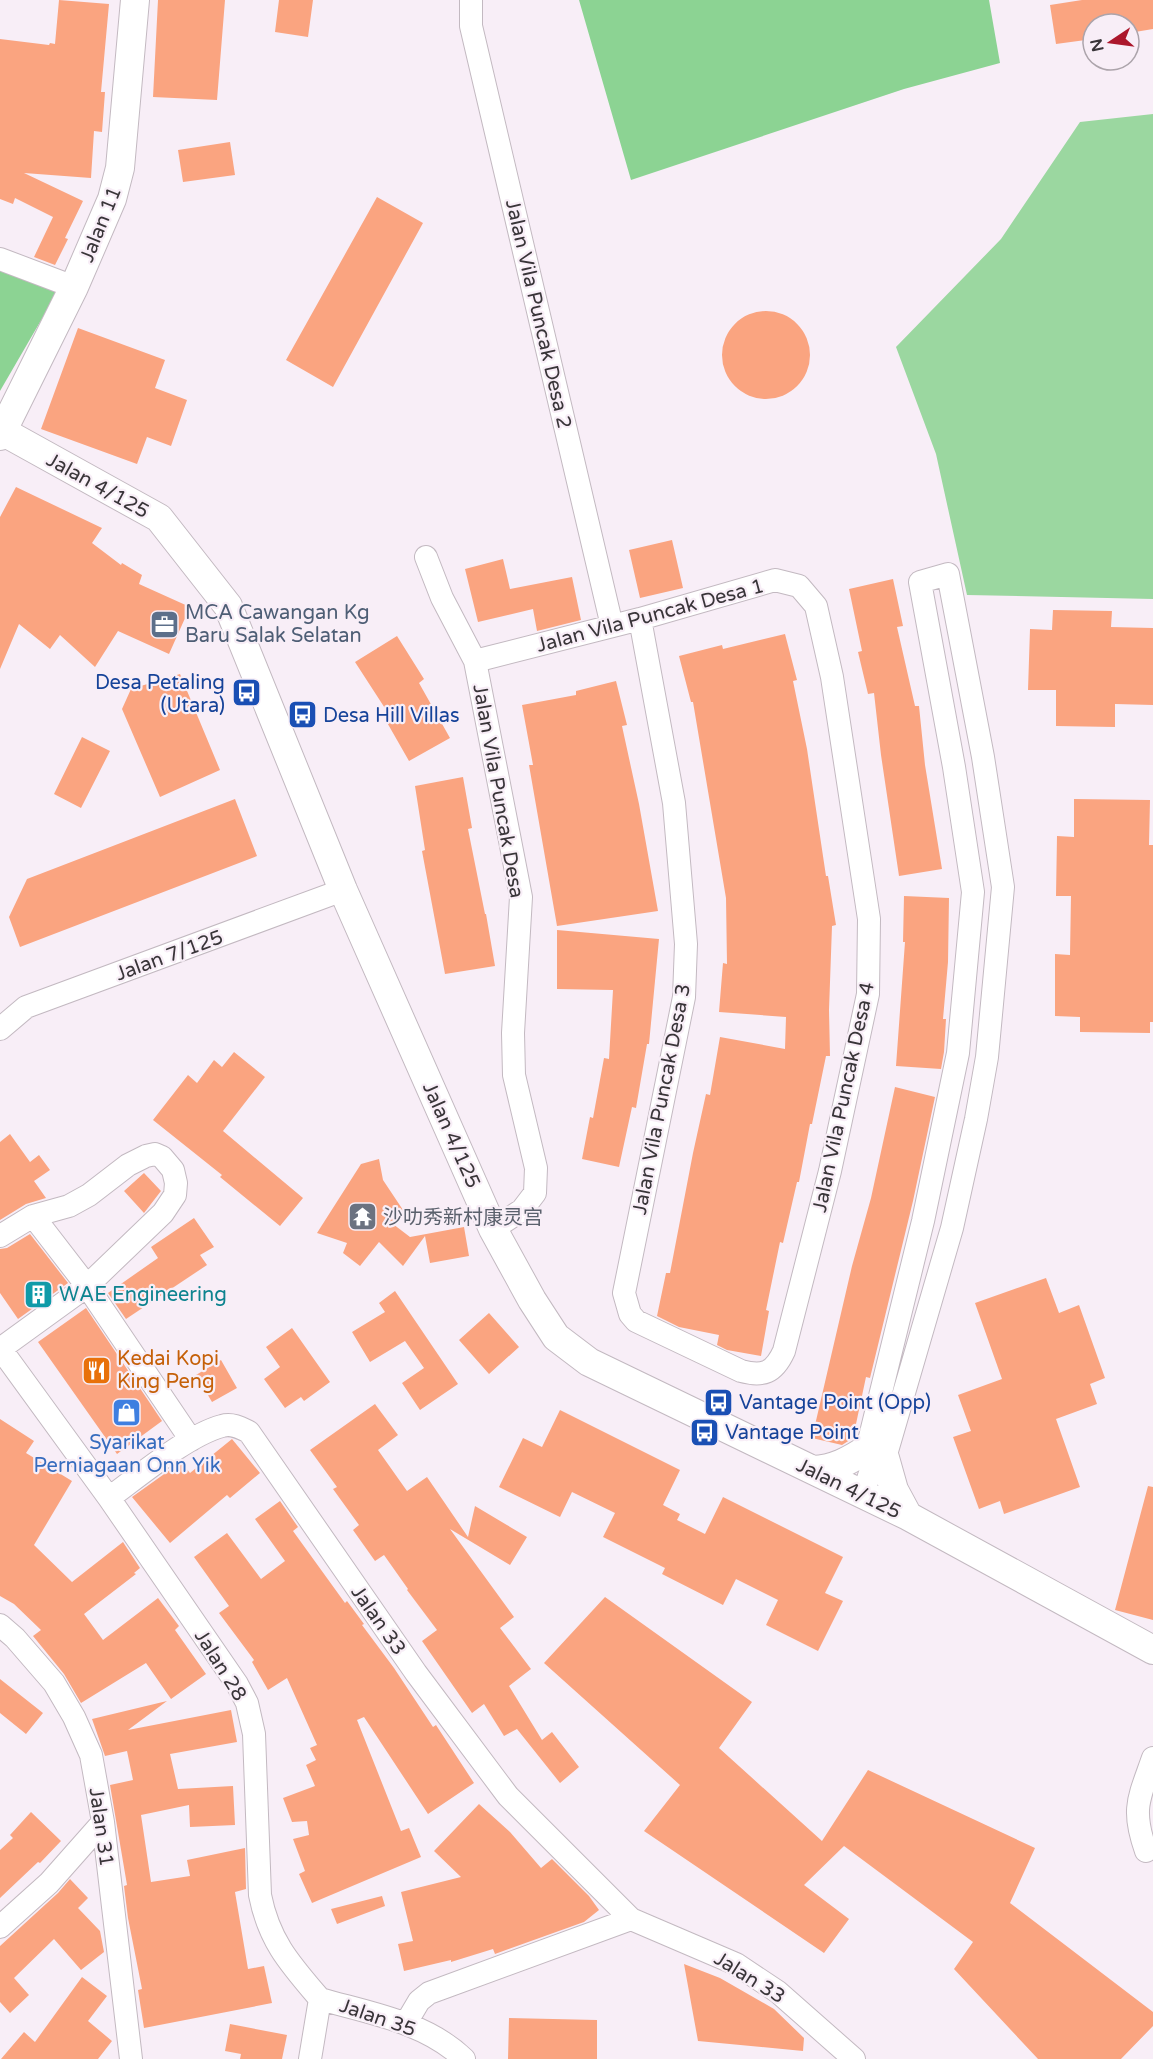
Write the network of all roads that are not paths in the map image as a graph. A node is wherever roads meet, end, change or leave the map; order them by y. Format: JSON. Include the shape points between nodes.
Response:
{"nodes":[{"id":1,"x":135,"y":0,"type":"edge"},
{"id":2,"x":471,"y":0,"type":"edge"},
{"id":3,"x":0,"y":259,"type":"edge"},
{"id":4,"x":74,"y":287,"type":"junction"},
{"id":5,"x":1,"y":434,"type":"edge"},
{"id":6,"x":426,"y":557,"type":"dead end"},
{"id":7,"x":816,"y":606,"type":"joint"},
{"id":8,"x":640,"y":619,"type":"junction"},
{"id":9,"x":612,"y":626,"type":"junction"},
{"id":10,"x":475,"y":661,"type":"junction"},
{"id":11,"x":343,"y":890,"type":"junction"},
{"id":12,"x":0,"y":1029,"type":"edge"},
{"id":13,"x":33,"y":1216,"type":"junction"},
{"id":14,"x":493,"y":1229,"type":"junction"},
{"id":15,"x":0,"y":1236,"type":"edge"},
{"id":16,"x":87,"y":1286,"type":"junction"},
{"id":17,"x":624,"y":1293,"type":"joint"},
{"id":18,"x":0,"y":1348,"type":"edge"},
{"id":19,"x":191,"y":1440,"type":"junction"},
{"id":20,"x":874,"y":1458,"type":"junction"},
{"id":21,"x":813,"y":1470,"type":"junction"},
{"id":22,"x":863,"y":1494,"type":"junction"},
{"id":23,"x":109,"y":1498,"type":"junction"},
{"id":24,"x":908,"y":1516,"type":"junction"},
{"id":25,"x":0,"y":1625,"type":"edge"},
{"id":26,"x":1153,"y":1650,"type":"edge"},
{"id":27,"x":1153,"y":1758,"type":"edge"},
{"id":28,"x":103,"y":1822,"type":"junction"},
{"id":29,"x":1146,"y":1851,"type":"dead end"},
{"id":30,"x":631,"y":1919,"type":"junction"},
{"id":31,"x":0,"y":1927,"type":"edge"},
{"id":32,"x":320,"y":1999,"type":"junction"},
{"id":33,"x":406,"y":2023,"type":"junction"},
{"id":34,"x":131,"y":2059,"type":"edge"},
{"id":35,"x":310,"y":2059,"type":"edge"},
{"id":36,"x":464,"y":2059,"type":"edge"},
{"id":37,"x":854,"y":2059,"type":"edge"}],
"edges":[{"from":1,"to":4,"type":"street","name":"Jalan 11","via":[[120,168],[112,199]]},
{"from":2,"to":9,"type":"street","name":"Jalan Vila Puncak Desa 2","via":[[471,26]]},
{"from":3,"to":4,"type":"street"},
{"from":4,"to":5,"type":"street","name":"Jalan 11"},
{"from":5,"to":11,"type":"street","name":"Jalan 4/125","via":[[159,518],[228,606]]},
{"from":6,"to":10,"type":"street","name":"Jalan Vila Puncak Desa","via":[[442,598]]},
{"from":7,"to":8,"type":"street","name":"Jalan Vila Puncak Desa 1","via":[[799,586],[775,580]]},
{"from":7,"to":17,"type":"street","name":"Jalan Vila Puncak Desa 4","via":[[832,677],[869,919],[868,994],[830,1171],[784,1351],[773,1370],[753,1374],[741,1371],[636,1321]]},
{"from":8,"to":9,"type":"street","name":"Jalan Vila Puncak Desa 1"},
{"from":8,"to":17,"type":"street","name":"Jalan Vila Puncak Desa 3","via":[[674,803],[686,944],[684,997]]},
{"from":9,"to":10,"type":"street","name":"Jalan Vila Puncak Desa 1"},
{"from":10,"to":14,"type":"street","name":"Jalan Vila Puncak Desa","via":[[520,897],[514,1075],[536,1168],[535,1193],[522,1210]]},
{"from":11,"to":12,"type":"street","name":"Jalan 7/125","via":[[26,1007]]},
{"from":11,"to":14,"type":"street","name":"Jalan 4/125"},
{"from":13,"to":15,"type":"street"},
{"from":13,"to":16,"type":"street"},
{"from":13,"to":16,"type":"street","via":[[69,1206],[146,1155],[155,1154],[167,1161],[176,1183],[171,1203]]},
{"from":14,"to":21,"type":"street","name":"Jalan 4/125","via":[[538,1310],[556,1337],[573,1350],[590,1362]]},
{"from":16,"to":18,"type":"street"},
{"from":16,"to":19,"type":"street"},
{"from":18,"to":23,"type":"street","name":"Jalan 28"},
{"from":19,"to":23,"type":"street","name":"Jalan 33"},
{"from":19,"to":30,"type":"street","name":"Jalan 33","via":[[224,1425],[249,1432],[416,1674],[508,1796]]},
{"from":20,"to":20,"type":"street","via":[[952,1228],[987,1057],[1003,887],[948,574],[920,582],[973,892],[958,1053]]},
{"from":20,"to":21,"type":"street"},
{"from":20,"to":22,"type":"street"},
{"from":20,"to":24,"type":"street"},
{"from":21,"to":22,"type":"street","name":"Jalan 4/125"},
{"from":22,"to":24,"type":"street","name":"Jalan 4/125"},
{"from":23,"to":32,"type":"street","name":"Jalan 28","via":[[247,1703],[254,1734],[264,1917],[276,1943]]},
{"from":24,"to":26,"type":"street","name":"Jalan 4/125"},
{"from":25,"to":28,"type":"street","name":"Jalan 31","via":[[54,1683],[74,1718],[91,1755]]},
{"from":27,"to":29,"type":"street","via":[[1136,1815]]},
{"from":28,"to":31,"type":"street","via":[[49,1883]]},
{"from":28,"to":34,"type":"street","name":"Jalan 31"},
{"from":30,"to":33,"type":"street","via":[[429,1992]]},
{"from":30,"to":37,"type":"street","name":"Jalan 33","via":[[736,1964],[778,1992]]},
{"from":32,"to":33,"type":"street","name":"Jalan 35"},
{"from":32,"to":35,"type":"street"},
{"from":33,"to":36,"type":"street","name":"Jalan 35"}]}
